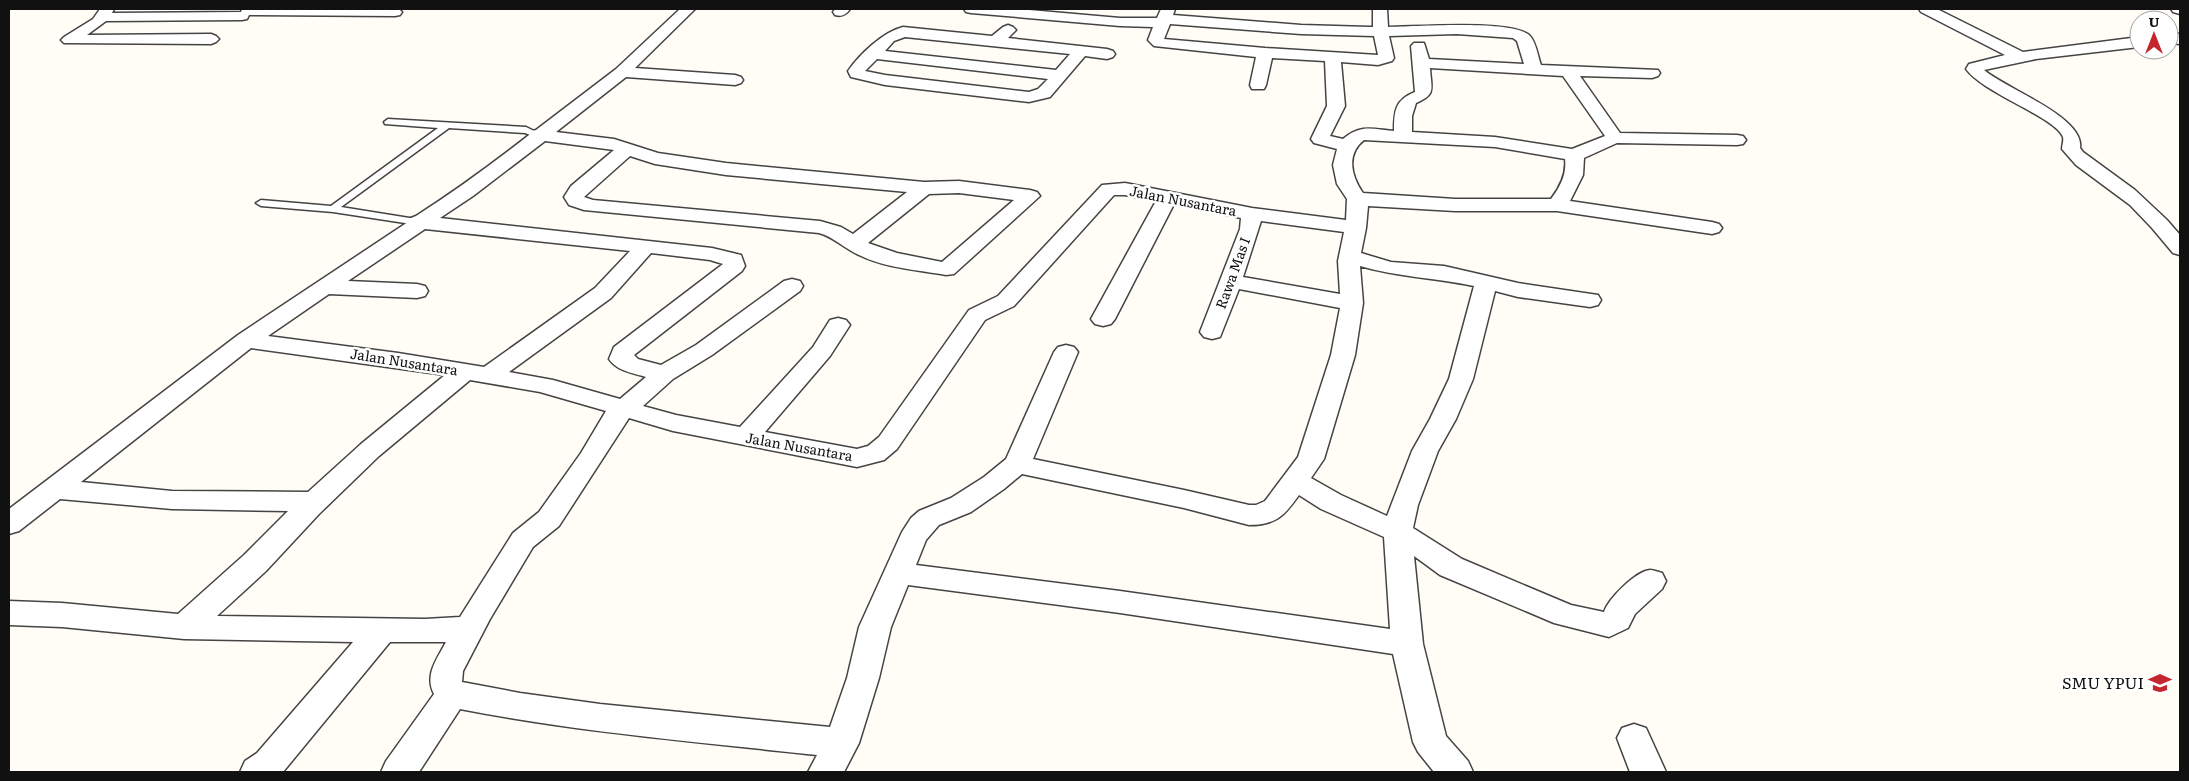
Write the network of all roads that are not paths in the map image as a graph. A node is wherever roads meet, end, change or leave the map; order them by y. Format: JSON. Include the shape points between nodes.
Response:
{"nodes":[{"id":1,"x":688,"y":9,"type":"edge"},
{"id":2,"x":971,"y":9,"type":"edge"},
{"id":3,"x":1380,"y":9,"type":"edge"},
{"id":4,"x":1926,"y":9,"type":"edge"},
{"id":5,"x":328,"y":10,"type":"junction"},
{"id":6,"x":397,"y":10,"type":"edge"},
{"id":7,"x":247,"y":12,"type":"edge"},
{"id":8,"x":105,"y":13,"type":"edge"},
{"id":9,"x":1025,"y":14,"type":"junction"},
{"id":10,"x":1165,"y":17,"type":"edge"},
{"id":11,"x":305,"y":24,"type":"dead end"},
{"id":12,"x":366,"y":28,"type":"dead end"},
{"id":13,"x":1416,"y":31,"type":"junction"},
{"id":14,"x":1381,"y":33,"type":"junction"},
{"id":15,"x":211,"y":39,"type":"junction"},
{"id":16,"x":996,"y":41,"type":"junction"},
{"id":17,"x":2129,"y":43,"type":"edge"},
{"id":18,"x":198,"y":49,"type":"dead end"},
{"id":19,"x":1081,"y":51,"type":"junction"},
{"id":20,"x":1266,"y":53,"type":"junction"},
{"id":21,"x":874,"y":54,"type":"junction"},
{"id":22,"x":1108,"y":54,"type":"dead end"},
{"id":23,"x":2021,"y":57,"type":"junction"},
{"id":24,"x":1333,"y":58,"type":"junction"},
{"id":25,"x":1422,"y":63,"type":"junction"},
{"id":26,"x":1534,"y":69,"type":"junction"},
{"id":27,"x":1568,"y":71,"type":"junction"},
{"id":28,"x":622,"y":72,"type":"junction"},
{"id":29,"x":1652,"y":73,"type":"dead end"},
{"id":30,"x":1059,"y":75,"type":"junction"},
{"id":31,"x":735,"y":80,"type":"dead end"},
{"id":32,"x":1258,"y":85,"type":"dead end"},
{"id":33,"x":388,"y":122,"type":"dead end"},
{"id":34,"x":446,"y":126,"type":"junction"},
{"id":35,"x":538,"y":135,"type":"junction"},
{"id":36,"x":1403,"y":137,"type":"junction"},
{"id":37,"x":1615,"y":138,"type":"junction"},
{"id":38,"x":1737,"y":140,"type":"dead end"},
{"id":39,"x":1348,"y":146,"type":"junction"},
{"id":40,"x":628,"y":148,"type":"junction"},
{"id":41,"x":1574,"y":155,"type":"junction"},
{"id":42,"x":924,"y":188,"type":"junction"},
{"id":43,"x":1167,"y":198,"type":"junction"},
{"id":44,"x":1357,"y":199,"type":"junction"},
{"id":45,"x":261,"y":203,"type":"dead end"},
{"id":46,"x":1557,"y":205,"type":"junction"},
{"id":47,"x":333,"y":209,"type":"junction"},
{"id":48,"x":1252,"y":214,"type":"junction"},
{"id":49,"x":418,"y":222,"type":"junction"},
{"id":50,"x":1356,"y":228,"type":"junction"},
{"id":51,"x":1712,"y":228,"type":"dead end"},
{"id":52,"x":2177,"y":240,"type":"edge"},
{"id":53,"x":855,"y":242,"type":"junction"},
{"id":54,"x":646,"y":246,"type":"junction"},
{"id":55,"x":1350,"y":257,"type":"junction"},
{"id":56,"x":1230,"y":281,"type":"junction"},
{"id":57,"x":1486,"y":283,"type":"junction"},
{"id":58,"x":324,"y":286,"type":"junction"},
{"id":59,"x":792,"y":286,"type":"dead end"},
{"id":60,"x":417,"y":291,"type":"dead end"},
{"id":61,"x":1590,"y":300,"type":"dead end"},
{"id":62,"x":1352,"y":303,"type":"junction"},
{"id":63,"x":1103,"y":319,"type":"dead end"},
{"id":64,"x":838,"y":325,"type":"dead end"},
{"id":65,"x":1212,"y":332,"type":"dead end"},
{"id":66,"x":246,"y":340,"type":"junction"},
{"id":67,"x":1066,"y":352,"type":"dead end"},
{"id":68,"x":477,"y":374,"type":"junction"},
{"id":69,"x":664,"y":374,"type":"junction"},
{"id":70,"x":624,"y":408,"type":"junction"},
{"id":71,"x":746,"y":437,"type":"junction"},
{"id":72,"x":1016,"y":464,"type":"junction"},
{"id":73,"x":1296,"y":481,"type":"junction"},
{"id":74,"x":55,"y":489,"type":"junction"},
{"id":75,"x":315,"y":502,"type":"junction"},
{"id":76,"x":9,"y":524,"type":"edge"},
{"id":77,"x":1398,"y":532,"type":"junction"},
{"id":78,"x":897,"y":573,"type":"junction"},
{"id":79,"x":1651,"y":580,"type":"dead end"},
{"id":80,"x":9,"y":613,"type":"edge"},
{"id":81,"x":184,"y":627,"type":"junction"},
{"id":82,"x":470,"y":629,"type":"junction"},
{"id":83,"x":382,"y":630,"type":"junction"},
{"id":84,"x":1407,"y":644,"type":"junction"},
{"id":85,"x":452,"y":694,"type":"junction"},
{"id":86,"x":1634,"y":738,"type":"dead end"},
{"id":87,"x":842,"y":743,"type":"junction"},
{"id":88,"x":258,"y":772,"type":"edge"},
{"id":89,"x":399,"y":772,"type":"edge"},
{"id":90,"x":826,"y":772,"type":"edge"},
{"id":91,"x":1455,"y":772,"type":"edge"},
{"id":92,"x":1648,"y":772,"type":"edge"}],
"edges":[{"from":1,"to":28,"type":"street"},
{"from":2,"to":9,"type":"street"},
{"from":3,"to":14,"type":"street"},
{"from":4,"to":23,"type":"street"},
{"from":5,"to":6,"type":"street"},
{"from":5,"to":7,"type":"street"},
{"from":5,"to":11,"type":"street"},
{"from":6,"to":12,"type":"street"},
{"from":7,"to":8,"type":"street"},
{"from":7,"to":15,"type":"street"},
{"from":8,"to":15,"type":"street","via":[[69,40]]},
{"from":9,"to":10,"type":"street","via":[[1120,22]]},
{"from":9,"to":16,"type":"street"},
{"from":10,"to":14,"type":"street","via":[[1322,32]]},
{"from":10,"to":20,"type":"street","via":[[1156,40],[1160,43]]},
{"from":13,"to":14,"type":"street"},
{"from":13,"to":25,"type":"street"},
{"from":13,"to":26,"type":"street","via":[[1452,29],[1520,35],[1524,38]]},
{"from":14,"to":24,"type":"street","via":[[1386,58],[1383,60]]},
{"from":15,"to":18,"type":"street"},
{"from":16,"to":19,"type":"street"},
{"from":16,"to":21,"type":"street","via":[[903,32],[894,34]]},
{"from":17,"to":23,"type":"street"},
{"from":19,"to":22,"type":"street"},
{"from":19,"to":30,"type":"street"},
{"from":20,"to":24,"type":"street"},
{"from":20,"to":32,"type":"street"},
{"from":21,"to":30,"type":"street"},
{"from":21,"to":30,"type":"street","via":[[856,71],[857,74],[1029,97],[1044,93]]},
{"from":23,"to":52,"type":"street","via":[[1974,66],[1974,69],[2068,131],[2072,138],[2071,149],[2082,162],[2119,186]]},
{"from":24,"to":39,"type":"street","via":[[1336,106],[1320,139]]},
{"from":25,"to":26,"type":"street"},
{"from":25,"to":36,"type":"street","via":[[1423,94],[1409,100],[1403,116]]},
{"from":26,"to":27,"type":"street"},
{"from":27,"to":29,"type":"street"},
{"from":27,"to":37,"type":"street"},
{"from":28,"to":31,"type":"street"},
{"from":28,"to":35,"type":"street"},
{"from":33,"to":34,"type":"lane"},
{"from":34,"to":35,"type":"lane","via":[[526,130]]},
{"from":34,"to":47,"type":"lane"},
{"from":35,"to":40,"type":"street"},
{"from":35,"to":49,"type":"street","via":[[466,192]]},
{"from":36,"to":39,"type":"street","via":[[1360,134]]},
{"from":36,"to":41,"type":"street","via":[[1496,142]]},
{"from":37,"to":38,"type":"street"},
{"from":37,"to":41,"type":"street"},
{"from":39,"to":44,"type":"street","via":[[1342,165],[1347,184]]},
{"from":40,"to":42,"type":"street","via":[[675,162]]},
{"from":40,"to":53,"type":"street","via":[[578,190],[574,197],[576,201],[590,206],[820,227]]},
{"from":41,"to":46,"type":"street","via":[[1576,169]]},
{"from":42,"to":53,"type":"street"},
{"from":42,"to":53,"type":"street","via":[[959,187],[1030,196],[946,269],[893,259],[867,251]]},
{"from":43,"to":48,"type":"street","name":"Jalan Nusantara"},
{"from":43,"to":63,"type":"street"},
{"from":43,"to":71,"type":"street","name":"Jalan Nusantara","via":[[1126,189],[1108,189],[1006,301],[977,315],[937,376],[879,453],[870,458],[857,458]]},
{"from":44,"to":46,"type":"street"},
{"from":44,"to":50,"type":"street"},
{"from":45,"to":47,"type":"lane"},
{"from":46,"to":51,"type":"street"},
{"from":47,"to":49,"type":"lane"},
{"from":48,"to":50,"type":"street","name":"Jalan Nusantara"},
{"from":48,"to":56,"type":"street","name":"Rawa Mas I","via":[[1250,229]]},
{"from":49,"to":54,"type":"street"},
{"from":49,"to":58,"type":"street"},
{"from":50,"to":55,"type":"street"},
{"from":54,"to":68,"type":"street","via":[[603,293]]},
{"from":54,"to":69,"type":"street","via":[[712,254],[735,262],[723,275],[622,352],[621,359],[629,364]]},
{"from":55,"to":57,"type":"street","via":[[1390,268],[1444,273]]},
{"from":55,"to":62,"type":"street","via":[[1348,272]]},
{"from":56,"to":62,"type":"street"},
{"from":56,"to":65,"type":"street","name":"Rawa Mas I"},
{"from":57,"to":61,"type":"street"},
{"from":57,"to":77,"type":"street","via":[[1462,378],[1425,451],[1404,505]]},
{"from":58,"to":60,"type":"street"},
{"from":58,"to":66,"type":"street"},
{"from":59,"to":69,"type":"street","via":[[704,350]]},
{"from":62,"to":73,"type":"street","via":[[1333,391],[1311,459]]},
{"from":64,"to":71,"type":"street","via":[[822,351]]},
{"from":66,"to":68,"type":"street","name":"Jalan Nusantara"},
{"from":66,"to":74,"type":"street"},
{"from":67,"to":72,"type":"street"},
{"from":68,"to":70,"type":"street","name":"Jalan Nusantara","via":[[544,386]]},
{"from":68,"to":75,"type":"street","via":[[370,450]]},
{"from":69,"to":70,"type":"street"},
{"from":70,"to":71,"type":"street","name":"Jalan Nusantara","via":[[673,423]]},
{"from":70,"to":82,"type":"street","via":[[609,425],[592,457],[549,519],[523,540],[476,614]]},
{"from":72,"to":73,"type":"street","via":[[1260,516],[1275,508]]},
{"from":72,"to":78,"type":"street","via":[[961,505],[929,518],[921,525]]},
{"from":73,"to":77,"type":"street","via":[[1331,502]]},
{"from":74,"to":75,"type":"street","via":[[172,500]]},
{"from":74,"to":76,"type":"street"},
{"from":75,"to":81,"type":"street","via":[[255,563]]},
{"from":77,"to":79,"type":"street","via":[[1451,567],[1565,615],[1596,624],[1609,625],[1617,620],[1621,608]]},
{"from":77,"to":84,"type":"street"},
{"from":78,"to":84,"type":"street"},
{"from":78,"to":87,"type":"street","via":[[875,627]]},
{"from":80,"to":81,"type":"street"},
{"from":81,"to":83,"type":"street"},
{"from":82,"to":83,"type":"street"},
{"from":82,"to":85,"type":"street","via":[[448,671],[445,682]]},
{"from":83,"to":88,"type":"street","via":[[270,764]]},
{"from":84,"to":91,"type":"street","via":[[1430,742]]},
{"from":85,"to":87,"type":"street","via":[[520,708]]},
{"from":85,"to":89,"type":"street"},
{"from":86,"to":92,"type":"street"},
{"from":87,"to":90,"type":"street"}]}
